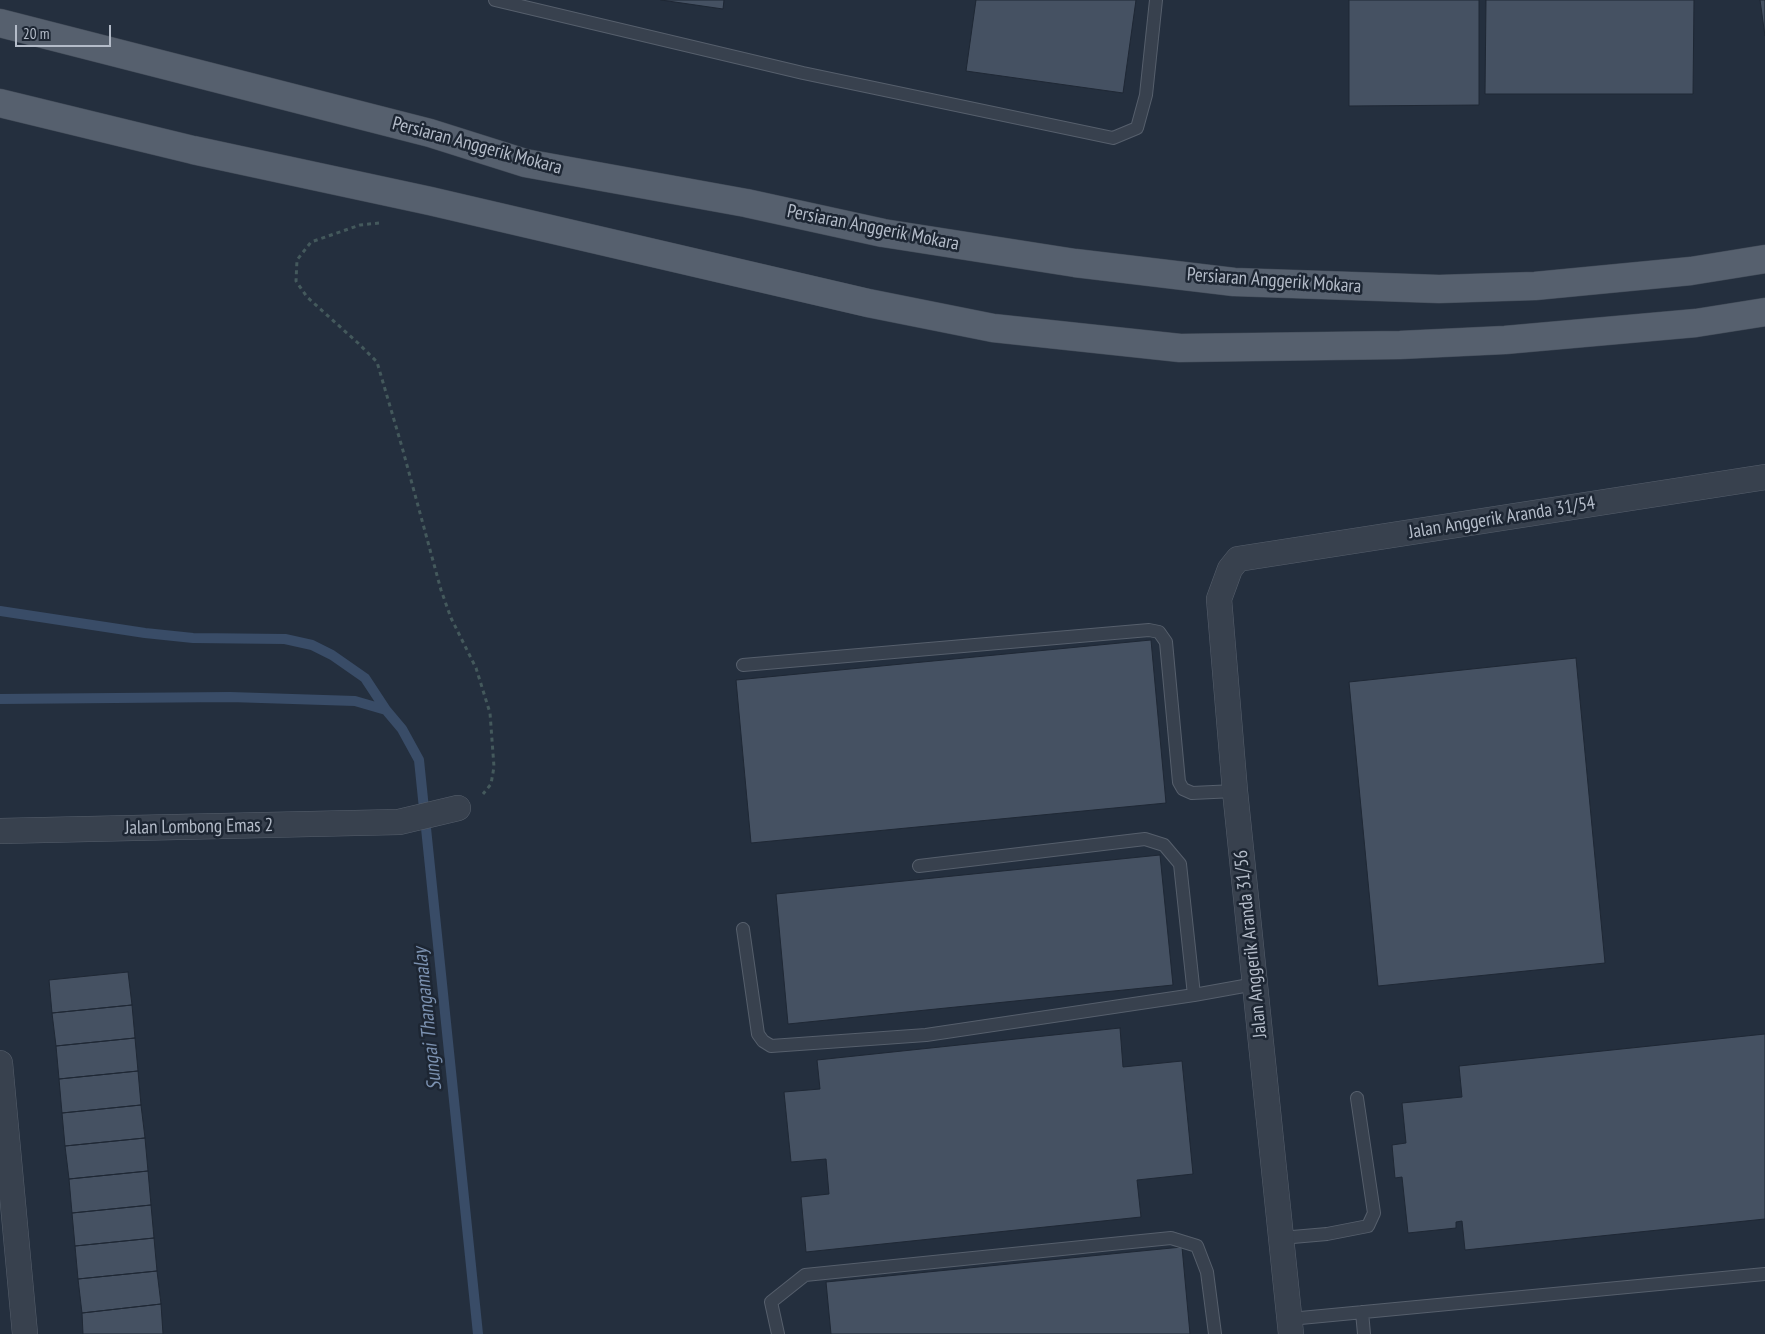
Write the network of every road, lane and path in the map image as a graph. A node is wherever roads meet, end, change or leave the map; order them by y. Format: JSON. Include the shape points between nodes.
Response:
{"nodes":[{"id":1,"x":495,"y":0,"type":"edge"},
{"id":2,"x":1156,"y":0,"type":"edge"},
{"id":3,"x":0,"y":23,"type":"edge"},
{"id":4,"x":0,"y":103,"type":"edge"},
{"id":5,"x":388,"y":221,"type":"dead end"},
{"id":6,"x":1765,"y":259,"type":"edge"},
{"id":7,"x":1765,"y":312,"type":"edge"},
{"id":8,"x":1765,"y":477,"type":"edge"},
{"id":9,"x":1238,"y":559,"type":"joint"},
{"id":10,"x":743,"y":665,"type":"dead end"},
{"id":11,"x":1235,"y":791,"type":"junction"},
{"id":12,"x":458,"y":808,"type":"joint"},
{"id":13,"x":0,"y":832,"type":"edge"},
{"id":14,"x":919,"y":866,"type":"dead end"},
{"id":15,"x":743,"y":929,"type":"dead end"},
{"id":16,"x":1255,"y":984,"type":"junction"},
{"id":17,"x":1194,"y":995,"type":"junction"},
{"id":18,"x":0,"y":1063,"type":"edge"},
{"id":19,"x":1357,"y":1098,"type":"dead end"},
{"id":20,"x":1282,"y":1238,"type":"junction"},
{"id":21,"x":1765,"y":1274,"type":"edge"},
{"id":22,"x":1362,"y":1312,"type":"junction"},
{"id":23,"x":1291,"y":1326,"type":"edge"},
{"id":24,"x":25,"y":1334,"type":"edge"},
{"id":25,"x":778,"y":1334,"type":"edge"},
{"id":26,"x":1215,"y":1334,"type":"edge"},
{"id":27,"x":1364,"y":1334,"type":"edge"}],
"edges":[{"from":1,"to":2,"type":"lane","via":[[803,73],[1113,138],[1137,128],[1146,95]]},
{"from":3,"to":6,"type":"main road","name":"Persiaran Anggerik Mokara","via":[[430,133],[525,163],[746,202],[883,233],[1075,263],[1234,282],[1439,289],[1535,286],[1691,272]]},
{"from":4,"to":7,"type":"main road","via":[[193,150],[439,203],[868,303],[992,328],[1180,348],[1400,345],[1505,340],[1696,323]]},
{"from":5,"to":12,"type":"path","via":[[360,225],[311,242],[297,260],[296,281],[307,298],[376,362],[441,590],[476,668],[490,713],[494,767],[491,784],[480,798]]},
{"from":8,"to":9,"type":"street","name":"Jalan Anggerik Aranda 31/54"},
{"from":9,"to":11,"type":"street","name":"Jalan Anggerik Aranda 31/56","via":[[1230,569],[1219,598]]},
{"from":10,"to":11,"type":"lane","via":[[1139,631],[1159,632],[1166,642],[1183,790],[1192,793]]},
{"from":11,"to":16,"type":"street","name":"Jalan Anggerik Aranda 31/56"},
{"from":12,"to":13,"type":"street","name":"Jalan Lombong Emas 2","via":[[399,822]]},
{"from":14,"to":17,"type":"lane","via":[[1145,839],[1164,845],[1180,864]]},
{"from":15,"to":17,"type":"lane","via":[[758,1034],[762,1041],[772,1046],[926,1035]]},
{"from":16,"to":17,"type":"lane"},
{"from":16,"to":20,"type":"street","name":"Jalan Anggerik Aranda 31/56"},
{"from":18,"to":24,"type":"street"},
{"from":19,"to":20,"type":"lane","via":[[1374,1212],[1368,1226]]},
{"from":20,"to":23,"type":"street","name":"Jalan Anggerik Aranda 31/56"},
{"from":21,"to":22,"type":"lane"},
{"from":22,"to":23,"type":"lane"},
{"from":22,"to":27,"type":"lane"},
{"from":25,"to":26,"type":"lane","via":[[771,1302],[805,1275],[1171,1238],[1198,1246],[1207,1272]]}]}
